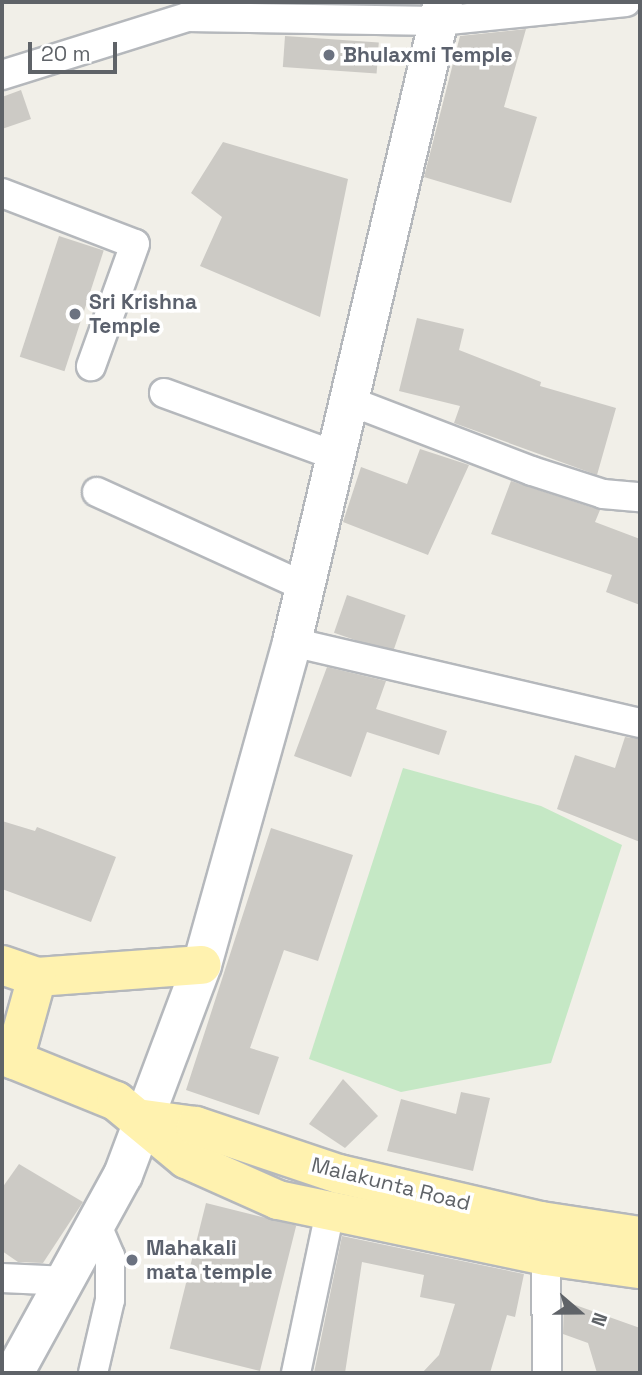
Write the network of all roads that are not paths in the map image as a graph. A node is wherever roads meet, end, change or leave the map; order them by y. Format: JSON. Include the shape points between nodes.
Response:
{"nodes":[{"id":1,"x":626,"y":2,"type":"edge"},
{"id":2,"x":586,"y":3,"type":"edge"},
{"id":3,"x":441,"y":11,"type":"edge"},
{"id":4,"x":2,"y":75,"type":"edge"},
{"id":5,"x":2,"y":193,"type":"edge"},
{"id":6,"x":91,"y":366,"type":"dead end"},
{"id":7,"x":164,"y":393,"type":"dead end"},
{"id":8,"x":348,"y":400,"type":"junction"},
{"id":9,"x":333,"y":455,"type":"junction"},
{"id":10,"x":97,"y":492,"type":"dead end"},
{"id":11,"x":640,"y":497,"type":"edge"},
{"id":12,"x":303,"y":586,"type":"junction"},
{"id":13,"x":292,"y":642,"type":"junction"},
{"id":14,"x":640,"y":723,"type":"edge"},
{"id":15,"x":2,"y":965,"type":"edge"},
{"id":16,"x":202,"y":965,"type":"junction"},
{"id":17,"x":37,"y":977,"type":"junction"},
{"id":18,"x":8,"y":1057,"type":"edge"},
{"id":19,"x":144,"y":1119,"type":"junction"},
{"id":20,"x":330,"y":1211,"type":"junction"},
{"id":21,"x":97,"y":1228,"type":"junction"},
{"id":22,"x":640,"y":1236,"type":"edge"},
{"id":23,"x":546,"y":1256,"type":"junction"},
{"id":24,"x":640,"y":1269,"type":"edge"},
{"id":25,"x":5,"y":1275,"type":"edge"},
{"id":26,"x":68,"y":1281,"type":"junction"},
{"id":27,"x":297,"y":1372,"type":"edge"},
{"id":28,"x":15,"y":1373,"type":"edge"},
{"id":29,"x":93,"y":1373,"type":"edge"},
{"id":30,"x":548,"y":1373,"type":"edge"}],
"edges":[{"from":1,"to":2,"type":"street"},
{"from":2,"to":3,"type":"street"},
{"from":3,"to":4,"type":"street","via":[[187,17]]},
{"from":3,"to":8,"type":"main road"},
{"from":5,"to":6,"type":"street","via":[[135,244]]},
{"from":7,"to":9,"type":"street"},
{"from":8,"to":9,"type":"main road"},
{"from":8,"to":11,"type":"street","via":[[532,471],[603,494]]},
{"from":9,"to":12,"type":"main road"},
{"from":10,"to":12,"type":"street"},
{"from":12,"to":13,"type":"main road"},
{"from":13,"to":14,"type":"street"},
{"from":13,"to":16,"type":"main road"},
{"from":15,"to":17,"type":"main road"},
{"from":16,"to":17,"type":"main road"},
{"from":16,"to":19,"type":"main road"},
{"from":17,"to":18,"type":"main road"},
{"from":18,"to":19,"type":"main road","via":[[84,1086]]},
{"from":19,"to":20,"type":"main road","via":[[164,1144],[186,1159],[278,1200]]},
{"from":19,"to":21,"type":"main road"},
{"from":19,"to":22,"type":"main road","name":"Malakunta Road","via":[[196,1126],[340,1174],[541,1221]]},
{"from":20,"to":23,"type":"main road"},
{"from":20,"to":27,"type":"street"},
{"from":21,"to":26,"type":"main road"},
{"from":21,"to":29,"type":"street","via":[[110,1256],[110,1300]]},
{"from":23,"to":24,"type":"main road"},
{"from":23,"to":30,"type":"street"},
{"from":25,"to":26,"type":"street"},
{"from":26,"to":28,"type":"main road"}]}
